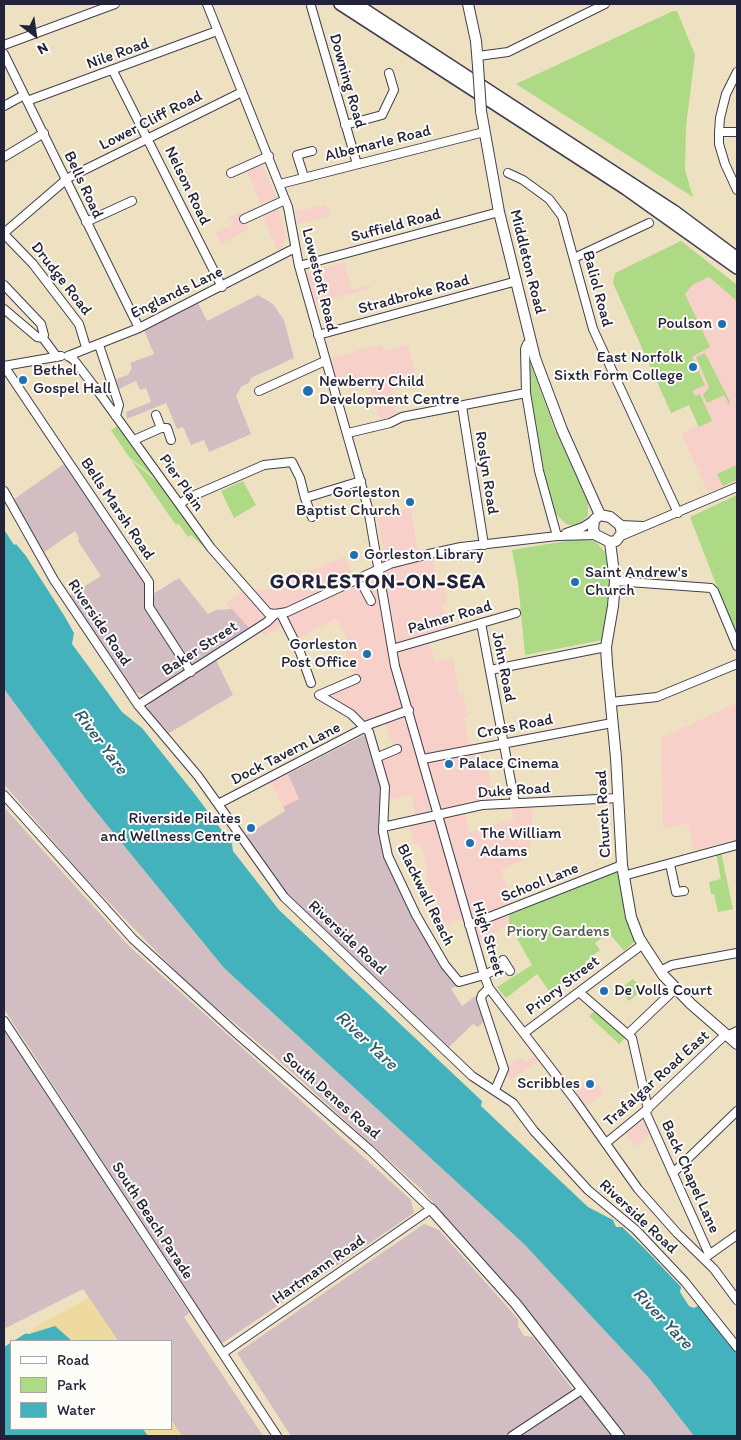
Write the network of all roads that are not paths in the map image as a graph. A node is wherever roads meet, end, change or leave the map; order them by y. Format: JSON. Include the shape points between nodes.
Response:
{"nodes":[{"id":1,"x":115,"y":4,"type":"edge"},
{"id":2,"x":207,"y":4,"type":"edge"},
{"id":3,"x":340,"y":4,"type":"edge"},
{"id":4,"x":356,"y":4,"type":"edge"},
{"id":5,"x":468,"y":4,"type":"edge"},
{"id":6,"x":605,"y":4,"type":"edge"},
{"id":7,"x":311,"y":6,"type":"dead end"},
{"id":8,"x":217,"y":31,"type":"junction"},
{"id":9,"x":4,"y":44,"type":"edge"},
{"id":10,"x":4,"y":54,"type":"edge"},
{"id":11,"x":478,"y":61,"type":"junction"},
{"id":12,"x":113,"y":70,"type":"junction"},
{"id":13,"x":737,"y":72,"type":"edge"},
{"id":14,"x":389,"y":73,"type":"dead end"},
{"id":15,"x":242,"y":92,"type":"junction"},
{"id":16,"x":26,"y":98,"type":"junction"},
{"id":17,"x":4,"y":106,"type":"edge"},
{"id":18,"x":346,"y":125,"type":"junction"},
{"id":19,"x":484,"y":132,"type":"junction"},
{"id":20,"x":719,"y":132,"type":"junction"},
{"id":21,"x":737,"y":132,"type":"edge"},
{"id":22,"x":44,"y":133,"type":"junction"},
{"id":23,"x":148,"y":137,"type":"junction"},
{"id":24,"x":312,"y":151,"type":"dead end"},
{"id":25,"x":269,"y":156,"type":"junction"},
{"id":26,"x":4,"y":157,"type":"edge"},
{"id":27,"x":357,"y":164,"type":"junction"},
{"id":28,"x":231,"y":173,"type":"dead end"},
{"id":29,"x":508,"y":173,"type":"dead end"},
{"id":30,"x":304,"y":177,"type":"junction"},
{"id":31,"x":65,"y":180,"type":"junction"},
{"id":32,"x":280,"y":184,"type":"junction"},
{"id":33,"x":737,"y":190,"type":"edge"},
{"id":34,"x":285,"y":200,"type":"junction"},
{"id":35,"x":132,"y":201,"type":"dead end"},
{"id":36,"x":499,"y":212,"type":"junction"},
{"id":37,"x":244,"y":219,"type":"dead end"},
{"id":38,"x":86,"y":222,"type":"junction"},
{"id":39,"x":649,"y":224,"type":"dead end"},
{"id":40,"x":4,"y":234,"type":"edge"},
{"id":41,"x":295,"y":248,"type":"junction"},
{"id":42,"x":574,"y":258,"type":"junction"},
{"id":43,"x":737,"y":258,"type":"edge"},
{"id":44,"x":300,"y":266,"type":"junction"},
{"id":45,"x":737,"y":268,"type":"edge"},
{"id":46,"x":517,"y":281,"type":"junction"},
{"id":47,"x":4,"y":285,"type":"edge"},
{"id":48,"x":222,"y":287,"type":"junction"},
{"id":49,"x":5,"y":312,"type":"edge"},
{"id":50,"x":139,"y":328,"type":"junction"},
{"id":51,"x":318,"y":335,"type":"junction"},
{"id":52,"x":43,"y":338,"type":"junction"},
{"id":53,"x":531,"y":342,"type":"junction"},
{"id":54,"x":99,"y":345,"type":"junction"},
{"id":55,"x":86,"y":347,"type":"junction"},
{"id":56,"x":68,"y":356,"type":"junction"},
{"id":57,"x":57,"y":357,"type":"junction"},
{"id":58,"x":325,"y":361,"type":"junction"},
{"id":59,"x":4,"y":366,"type":"edge"},
{"id":60,"x":259,"y":391,"type":"dead end"},
{"id":61,"x":526,"y":393,"type":"junction"},
{"id":62,"x":462,"y":406,"type":"junction"},
{"id":63,"x":156,"y":415,"type":"dead end"},
{"id":64,"x":116,"y":416,"type":"junction"},
{"id":65,"x":161,"y":428,"type":"junction"},
{"id":66,"x":348,"y":433,"type":"junction"},
{"id":67,"x":134,"y":440,"type":"junction"},
{"id":68,"x":171,"y":440,"type":"dead end"},
{"id":69,"x":361,"y":481,"type":"junction"},
{"id":70,"x":737,"y":487,"type":"edge"},
{"id":71,"x":4,"y":491,"type":"edge"},
{"id":72,"x":305,"y":498,"type":"junction"},
{"id":73,"x":180,"y":504,"type":"junction"},
{"id":74,"x":678,"y":513,"type":"junction"},
{"id":75,"x":312,"y":518,"type":"dead end"},
{"id":76,"x":597,"y":518,"type":"junction"},
{"id":77,"x":620,"y":525,"type":"junction"},
{"id":78,"x":650,"y":525,"type":"junction"},
{"id":79,"x":596,"y":535,"type":"junction"},
{"id":80,"x":557,"y":536,"type":"junction"},
{"id":81,"x":621,"y":536,"type":"junction"},
{"id":82,"x":610,"y":542,"type":"junction"},
{"id":83,"x":484,"y":545,"type":"junction"},
{"id":84,"x":379,"y":570,"type":"junction"},
{"id":85,"x":615,"y":581,"type":"junction"},
{"id":86,"x":363,"y":586,"type":"dead end"},
{"id":87,"x":371,"y":601,"type":"dead end"},
{"id":88,"x":516,"y":613,"type":"dead end"},
{"id":89,"x":278,"y":614,"type":"junction"},
{"id":90,"x":481,"y":624,"type":"junction"},
{"id":91,"x":737,"y":646,"type":"edge"},
{"id":92,"x":606,"y":647,"type":"junction"},
{"id":93,"x":392,"y":649,"type":"junction"},
{"id":94,"x":737,"y":664,"type":"edge"},
{"id":95,"x":490,"y":670,"type":"junction"},
{"id":96,"x":191,"y":672,"type":"junction"},
{"id":97,"x":356,"y":679,"type":"dead end"},
{"id":98,"x":311,"y":682,"type":"dead end"},
{"id":99,"x":611,"y":702,"type":"junction"},
{"id":100,"x":138,"y":705,"type":"junction"},
{"id":101,"x":408,"y":710,"type":"junction"},
{"id":102,"x":612,"y":723,"type":"junction"},
{"id":103,"x":366,"y":726,"type":"junction"},
{"id":104,"x":504,"y":744,"type":"junction"},
{"id":105,"x":397,"y":749,"type":"dead end"},
{"id":106,"x":378,"y":757,"type":"junction"},
{"id":107,"x":423,"y":759,"type":"junction"},
{"id":108,"x":4,"y":795,"type":"edge"},
{"id":109,"x":618,"y":798,"type":"junction"},
{"id":110,"x":515,"y":803,"type":"junction"},
{"id":111,"x":218,"y":804,"type":"junction"},
{"id":112,"x":439,"y":815,"type":"junction"},
{"id":113,"x":383,"y":827,"type":"junction"},
{"id":114,"x":737,"y":845,"type":"edge"},
{"id":115,"x":670,"y":864,"type":"junction"},
{"id":116,"x":622,"y":865,"type":"junction"},
{"id":117,"x":623,"y":876,"type":"junction"},
{"id":118,"x":668,"y":894,"type":"dead end"},
{"id":119,"x":469,"y":925,"type":"junction"},
{"id":120,"x":643,"y":944,"type":"junction"},
{"id":121,"x":737,"y":953,"type":"edge"},
{"id":122,"x":506,"y":965,"type":"dead end"},
{"id":123,"x":660,"y":971,"type":"junction"},
{"id":124,"x":484,"y":975,"type":"junction"},
{"id":125,"x":489,"y":988,"type":"junction"},
{"id":126,"x":673,"y":991,"type":"dead end"},
{"id":127,"x":579,"y":992,"type":"junction"},
{"id":128,"x":4,"y":1021,"type":"edge"},
{"id":129,"x":737,"y":1030,"type":"edge"},
{"id":130,"x":524,"y":1033,"type":"junction"},
{"id":131,"x":628,"y":1034,"type":"junction"},
{"id":132,"x":726,"y":1035,"type":"junction"},
{"id":133,"x":737,"y":1044,"type":"edge"},
{"id":134,"x":495,"y":1090,"type":"junction"},
{"id":135,"x":646,"y":1110,"type":"junction"},
{"id":136,"x":737,"y":1111,"type":"edge"},
{"id":137,"x":606,"y":1143,"type":"junction"},
{"id":138,"x":673,"y":1173,"type":"junction"},
{"id":139,"x":431,"y":1209,"type":"junction"},
{"id":140,"x":737,"y":1235,"type":"edge"},
{"id":141,"x":707,"y":1256,"type":"junction"},
{"id":142,"x":737,"y":1300,"type":"edge"},
{"id":143,"x":737,"y":1347,"type":"edge"},
{"id":144,"x":223,"y":1353,"type":"junction"},
{"id":145,"x":583,"y":1389,"type":"junction"},
{"id":146,"x":277,"y":1436,"type":"edge"},
{"id":147,"x":512,"y":1436,"type":"edge"},
{"id":148,"x":619,"y":1436,"type":"edge"}],
"edges":[{"from":1,"to":9,"type":"street"},
{"from":2,"to":8,"type":"street","name":"Lowestoft Road"},
{"from":3,"to":45,"type":"highway","via":[[633,194]]},
{"from":4,"to":43,"type":"highway","via":[[674,211]]},
{"from":5,"to":11,"type":"main road","name":"Middleton Road"},
{"from":6,"to":11,"type":"street","via":[[508,52]]},
{"from":7,"to":18,"type":"street","name":"Downing Road"},
{"from":8,"to":12,"type":"street","name":"Nile Road"},
{"from":8,"to":15,"type":"street","name":"Lowestoft Road"},
{"from":10,"to":16,"type":"street","name":"Bells Road"},
{"from":11,"to":19,"type":"main road","name":"Middleton Road","bridge":true},
{"from":12,"to":16,"type":"street","name":"Nile Road"},
{"from":12,"to":23,"type":"street","name":"Nelson Road"},
{"from":13,"to":20,"type":"street","via":[[726,94]]},
{"from":14,"to":18,"type":"street","via":[[394,90],[382,115]]},
{"from":15,"to":23,"type":"street","name":"Lower Cliff Road"},
{"from":15,"to":25,"type":"street","name":"Lowestoft Road"},
{"from":16,"to":17,"type":"street","name":"Nile Road"},
{"from":16,"to":22,"type":"street","name":"Bells Road"},
{"from":18,"to":27,"type":"street","name":"Downing Road"},
{"from":19,"to":27,"type":"street","name":"Albemarle Road"},
{"from":19,"to":36,"type":"main road","name":"Middleton Road"},
{"from":20,"to":21,"type":"street"},
{"from":20,"to":33,"type":"street","via":[[723,159]]},
{"from":22,"to":26,"type":"street"},
{"from":22,"to":31,"type":"street","name":"Bells Road"},
{"from":23,"to":31,"type":"street","name":"Lower Cliff Road"},
{"from":23,"to":48,"type":"street","name":"Nelson Road"},
{"from":24,"to":30,"type":"street","via":[[297,155]]},
{"from":25,"to":28,"type":"street"},
{"from":25,"to":32,"type":"street","name":"Lowestoft Road"},
{"from":27,"to":30,"type":"street","name":"Albemarle Road"},
{"from":29,"to":42,"type":"street","name":"Baliol Road","via":[[549,199],[558,210],[565,221]]},
{"from":30,"to":32,"type":"street","name":"Albemarle Road"},
{"from":31,"to":38,"type":"street","name":"Bells Road"},
{"from":31,"to":40,"type":"street","name":"Lower Cliff Road"},
{"from":32,"to":34,"type":"street","name":"Lowestoft Road"},
{"from":34,"to":37,"type":"street"},
{"from":34,"to":41,"type":"street","name":"Lowestoft Road"},
{"from":35,"to":38,"type":"street"},
{"from":36,"to":44,"type":"street","name":"Suffield Road"},
{"from":36,"to":46,"type":"main road","name":"Middleton Road"},
{"from":38,"to":50,"type":"street","name":"Bells Road"},
{"from":39,"to":42,"type":"street"},
{"from":40,"to":55,"type":"street","name":"Drudge Road","via":[[33,264],[79,324]]},
{"from":41,"to":44,"type":"street","name":"Lowestoft Road"},
{"from":41,"to":48,"type":"street","name":"Englands Lane"},
{"from":42,"to":74,"type":"street","name":"Baliol Road","via":[[598,344]]},
{"from":44,"to":51,"type":"street","name":"Lowestoft Road"},
{"from":46,"to":51,"type":"street","name":"Stradbroke Road"},
{"from":46,"to":53,"type":"main road","name":"Middleton Road"},
{"from":47,"to":52,"type":"street","via":[[41,324]]},
{"from":48,"to":50,"type":"street","name":"Englands Lane"},
{"from":49,"to":52,"type":"street","via":[[36,337]]},
{"from":50,"to":54,"type":"street","name":"Englands Lane"},
{"from":51,"to":58,"type":"street","name":"Lowestoft Road"},
{"from":52,"to":57,"type":"street"},
{"from":53,"to":61,"type":"street","via":[[525,349]]},
{"from":53,"to":76,"type":"main road","name":"Middleton Road"},
{"from":54,"to":55,"type":"street","name":"Englands Lane"},
{"from":54,"to":64,"type":"street","via":[[119,405]]},
{"from":55,"to":56,"type":"street","name":"Englands Lane"},
{"from":56,"to":57,"type":"street"},
{"from":56,"to":64,"type":"street","name":"Pier Plain"},
{"from":57,"to":59,"type":"street"},
{"from":58,"to":60,"type":"street","via":[[269,390]]},
{"from":58,"to":66,"type":"street","name":"Lowestoft Road"},
{"from":59,"to":96,"type":"street","name":"Bells Marsh Road","via":[[149,582],[149,608]]},
{"from":61,"to":62,"type":"street"},
{"from":61,"to":80,"type":"street","via":[[540,471]]},
{"from":62,"to":66,"type":"street","via":[[402,417]]},
{"from":62,"to":83,"type":"street","name":"Roslyn Road"},
{"from":63,"to":65,"type":"street"},
{"from":64,"to":67,"type":"street","name":"Pier Plain"},
{"from":65,"to":67,"type":"street"},
{"from":65,"to":68,"type":"street","via":[[166,428]]},
{"from":66,"to":69,"type":"street","name":"Lowestoft Road"},
{"from":67,"to":73,"type":"street","name":"Pier Plain"},
{"from":69,"to":72,"type":"street"},
{"from":69,"to":84,"type":"street","name":"Lowestoft Road"},
{"from":70,"to":74,"type":"street"},
{"from":71,"to":100,"type":"street","name":"Riverside Road","via":[[54,580]]},
{"from":72,"to":73,"type":"street","via":[[294,463],[264,465]]},
{"from":72,"to":75,"type":"street"},
{"from":73,"to":89,"type":"street","name":"Pier Plain","via":[[237,580],[262,608]]},
{"from":74,"to":78,"type":"street"},
{"from":76,"to":77,"type":"main road","via":[[610,517]]},
{"from":76,"to":79,"type":"main road","via":[[592,525]]},
{"from":76,"to":80,"type":"street"},
{"from":77,"to":78,"type":"street"},
{"from":77,"to":81,"type":"main road"},
{"from":78,"to":81,"type":"street"},
{"from":79,"to":80,"type":"street"},
{"from":79,"to":82,"type":"main road"},
{"from":80,"to":83,"type":"street","name":"Baker Street"},
{"from":81,"to":82,"type":"main road"},
{"from":82,"to":85,"type":"main road","name":"Church Road"},
{"from":83,"to":84,"type":"street","name":"Baker Street","via":[[429,554]]},
{"from":84,"to":89,"type":"street","name":"Baker Street"},
{"from":84,"to":93,"type":"street","name":"High Street"},
{"from":85,"to":91,"type":"street","via":[[711,588]]},
{"from":85,"to":92,"type":"main road","name":"Church Road"},
{"from":86,"to":87,"type":"street"},
{"from":88,"to":90,"type":"street","name":"Palmer Road"},
{"from":89,"to":96,"type":"street","name":"Baker Street"},
{"from":89,"to":98,"type":"street","via":[[300,652]]},
{"from":90,"to":93,"type":"street","name":"Palmer Road"},
{"from":90,"to":95,"type":"street","name":"John Road"},
{"from":92,"to":95,"type":"street"},
{"from":92,"to":99,"type":"main road","name":"Church Road"},
{"from":93,"to":101,"type":"street","name":"High Street"},
{"from":94,"to":99,"type":"street","via":[[657,697]]},
{"from":95,"to":104,"type":"street","name":"John Road"},
{"from":96,"to":100,"type":"street","name":"Baker Street"},
{"from":97,"to":103,"type":"street","via":[[319,695]]},
{"from":99,"to":102,"type":"main road","name":"Church Road"},
{"from":100,"to":111,"type":"street","name":"Riverside Road"},
{"from":101,"to":103,"type":"street","name":"Dock Tavern Lane"},
{"from":101,"to":107,"type":"street","name":"High Street"},
{"from":102,"to":104,"type":"street","name":"Cross Road"},
{"from":102,"to":109,"type":"main road","name":"Church Road"},
{"from":103,"to":106,"type":"street","name":"Blackwall Reach"},
{"from":103,"to":111,"type":"street","name":"Dock Tavern Lane"},
{"from":104,"to":107,"type":"street","name":"Cross Road"},
{"from":104,"to":110,"type":"street","name":"John Road"},
{"from":105,"to":106,"type":"street"},
{"from":106,"to":113,"type":"street","name":"Blackwall Reach","via":[[385,787]]},
{"from":107,"to":112,"type":"street","name":"High Street"},
{"from":108,"to":139,"type":"street","name":"South Denes Road","via":[[133,939],[370,1150]]},
{"from":109,"to":110,"type":"street","name":"Duke Road"},
{"from":109,"to":116,"type":"main road","name":"Church Road"},
{"from":110,"to":112,"type":"street","name":"Duke Road","via":[[482,805]]},
{"from":111,"to":134,"type":"street","name":"Riverside Road","via":[[284,897],[472,1076]]},
{"from":112,"to":113,"type":"street","name":"Duke Road"},
{"from":112,"to":119,"type":"street","name":"High Street"},
{"from":113,"to":124,"type":"street","name":"Blackwall Reach","via":[[388,856],[416,915],[445,965],[460,983]]},
{"from":114,"to":115,"type":"street"},
{"from":115,"to":117,"type":"street"},
{"from":115,"to":118,"type":"street","via":[[680,892]]},
{"from":116,"to":117,"type":"main road","name":"Church Road"},
{"from":116,"to":119,"type":"street","name":"School Lane"},
{"from":117,"to":120,"type":"main road","name":"Church Road","via":[[631,917]]},
{"from":119,"to":124,"type":"street","name":"High Street"},
{"from":120,"to":123,"type":"main road","name":"Church Road"},
{"from":120,"to":127,"type":"street","name":"Priory Street"},
{"from":121,"to":123,"type":"street","via":[[672,965]]},
{"from":122,"to":124,"type":"street"},
{"from":123,"to":132,"type":"main road","name":"Church Road"},
{"from":124,"to":125,"type":"street","name":"High Street"},
{"from":125,"to":130,"type":"street","name":"High Street"},
{"from":125,"to":134,"type":"street","via":[[482,999],[504,1069]]},
{"from":126,"to":131,"type":"street"},
{"from":127,"to":130,"type":"street","name":"Priory Street"},
{"from":127,"to":131,"type":"street"},
{"from":128,"to":144,"type":"street","name":"South Beach Parade"},
{"from":129,"to":132,"type":"street","name":"Trafalgar Road East"},
{"from":130,"to":137,"type":"street","name":"High Street"},
{"from":131,"to":135,"type":"street","name":"Back Chapel Lane","via":[[634,1045]]},
{"from":132,"to":133,"type":"main road","name":"Church Road"},
{"from":132,"to":135,"type":"street","name":"Trafalgar Road East"},
{"from":134,"to":143,"type":"street","name":"Riverside Road","via":[[513,1103],[534,1131],[594,1195],[646,1239],[690,1287]]},
{"from":135,"to":137,"type":"street","name":"Trafalgar Road East"},
{"from":135,"to":138,"type":"street","name":"Back Chapel Lane"},
{"from":136,"to":138,"type":"street"},
{"from":137,"to":141,"type":"street","name":"High Street","via":[[651,1204]]},
{"from":138,"to":141,"type":"street","name":"Back Chapel Lane"},
{"from":139,"to":144,"type":"street","name":"Hartmann Road"},
{"from":139,"to":145,"type":"main road","name":"South Denes Road","via":[[516,1304]]},
{"from":140,"to":141,"type":"street"},
{"from":141,"to":142,"type":"street","name":"High Street"},
{"from":144,"to":146,"type":"street","name":"South Beach Parade"},
{"from":145,"to":147,"type":"street"},
{"from":145,"to":148,"type":"main road","name":"South Denes Road"}]}
